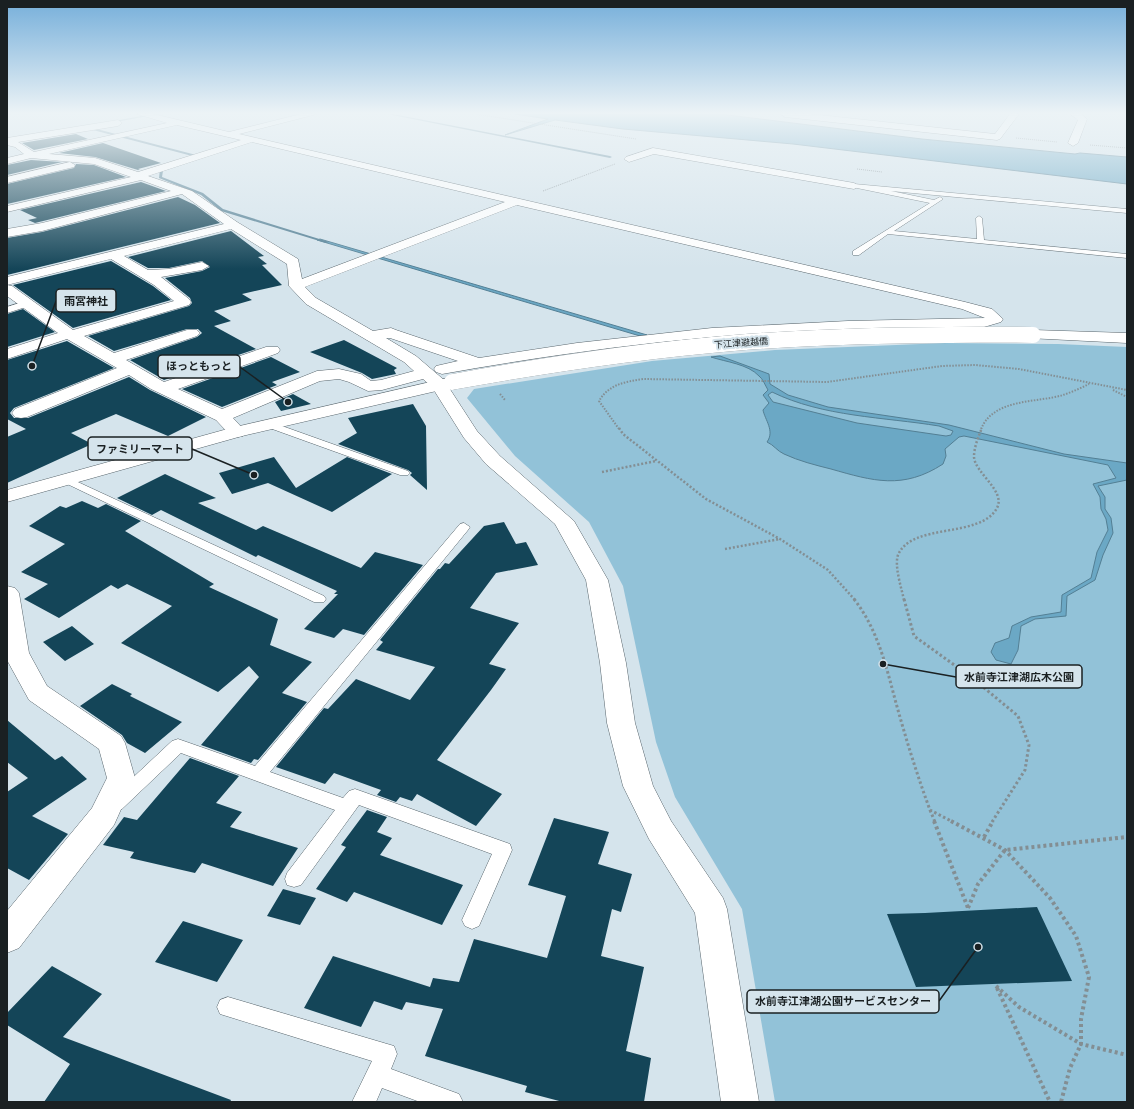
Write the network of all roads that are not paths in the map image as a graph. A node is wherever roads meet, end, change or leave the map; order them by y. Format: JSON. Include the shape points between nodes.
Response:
{"nodes":[{"id":1,"x":64,"y":166,"type":"edge"},
{"id":2,"x":112,"y":166,"type":"edge"},
{"id":3,"x":172,"y":166,"type":"edge"},
{"id":4,"x":366,"y":166,"type":"edge"},
{"id":5,"x":738,"y":166,"type":"edge"},
{"id":6,"x":142,"y":176,"type":"junction"},
{"id":7,"x":7,"y":180,"type":"edge"},
{"id":8,"x":854,"y":186,"type":"junction"},
{"id":9,"x":959,"y":187,"type":"dead end"},
{"id":10,"x":182,"y":191,"type":"junction"},
{"id":11,"x":947,"y":195,"type":"junction"},
{"id":12,"x":518,"y":201,"type":"junction"},
{"id":13,"x":936,"y":202,"type":"junction"},
{"id":14,"x":7,"y":209,"type":"edge"},
{"id":15,"x":1127,"y":211,"type":"edge"},
{"id":16,"x":979,"y":218,"type":"dead end"},
{"id":17,"x":233,"y":225,"type":"junction"},
{"id":18,"x":887,"y":232,"type":"junction"},
{"id":19,"x":7,"y":233,"type":"edge"},
{"id":20,"x":981,"y":242,"type":"junction"},
{"id":21,"x":856,"y":253,"type":"dead end"},
{"id":22,"x":111,"y":254,"type":"junction"},
{"id":23,"x":1127,"y":256,"type":"edge"},
{"id":24,"x":202,"y":266,"type":"dead end"},
{"id":25,"x":145,"y":274,"type":"junction"},
{"id":26,"x":7,"y":281,"type":"edge"},
{"id":27,"x":296,"y":286,"type":"junction"},
{"id":28,"x":7,"y":290,"type":"edge"},
{"id":29,"x":26,"y":304,"type":"junction"},
{"id":30,"x":7,"y":310,"type":"edge"},
{"id":31,"x":192,"y":333,"type":"dead end"},
{"id":32,"x":70,"y":334,"type":"junction"},
{"id":33,"x":370,"y":337,"type":"junction"},
{"id":34,"x":1127,"y":338,"type":"edge"},
{"id":35,"x":272,"y":350,"type":"dead end"},
{"id":36,"x":7,"y":354,"type":"edge"},
{"id":37,"x":112,"y":358,"type":"junction"},
{"id":38,"x":477,"y":363,"type":"junction"},
{"id":39,"x":130,"y":369,"type":"junction"},
{"id":40,"x":438,"y":378,"type":"junction"},
{"id":41,"x":164,"y":388,"type":"junction"},
{"id":42,"x":21,"y":413,"type":"dead end"},
{"id":43,"x":222,"y":416,"type":"junction"},
{"id":44,"x":268,"y":424,"type":"junction"},
{"id":45,"x":237,"y":432,"type":"junction"},
{"id":46,"x":404,"y":472,"type":"dead end"},
{"id":47,"x":67,"y":480,"type":"junction"},
{"id":48,"x":7,"y":496,"type":"edge"},
{"id":49,"x":464,"y":527,"type":"dead end"},
{"id":50,"x":7,"y":593,"type":"edge"},
{"id":51,"x":319,"y":599,"type":"dead end"},
{"id":52,"x":258,"y":774,"type":"junction"},
{"id":53,"x":347,"y":807,"type":"junction"},
{"id":54,"x":103,"y":816,"type":"junction"},
{"id":55,"x":294,"y":879,"type":"dead end"},
{"id":56,"x":472,"y":920,"type":"dead end"},
{"id":57,"x":7,"y":936,"type":"edge"},
{"id":58,"x":228,"y":1007,"type":"dead end"},
{"id":59,"x":377,"y":1075,"type":"junction"},
{"id":60,"x":364,"y":1102,"type":"edge"},
{"id":61,"x":451,"y":1102,"type":"edge"},
{"id":62,"x":740,"y":1102,"type":"edge"}],
"edges":[{"from":1,"to":7,"type":"street"},
{"from":2,"to":6,"type":"street"},
{"from":3,"to":6,"type":"street"},
{"from":4,"to":12,"type":"street"},
{"from":5,"to":8,"type":"street"},
{"from":6,"to":10,"type":"street"},
{"from":6,"to":14,"type":"street"},
{"from":8,"to":11,"type":"lane"},
{"from":8,"to":13,"type":"lane"},
{"from":9,"to":11,"type":"lane"},
{"from":10,"to":17,"type":"street"},
{"from":10,"to":19,"type":"street","via":[[42,227]]},
{"from":11,"to":13,"type":"lane"},
{"from":11,"to":15,"type":"lane"},
{"from":12,"to":27,"type":"street"},
{"from":12,"to":38,"type":"street","via":[[987,312],[996,319],[984,323],[931,322],[670,336]]},
{"from":13,"to":18,"type":"lane"},
{"from":16,"to":20,"type":"lane"},
{"from":17,"to":22,"type":"street"},
{"from":17,"to":27,"type":"street","via":[[293,262]]},
{"from":18,"to":20,"type":"lane"},
{"from":18,"to":21,"type":"lane"},
{"from":20,"to":23,"type":"lane"},
{"from":22,"to":25,"type":"street"},
{"from":22,"to":26,"type":"street"},
{"from":24,"to":25,"type":"street","via":[[168,273]]},
{"from":25,"to":32,"type":"street","via":[[184,302]]},
{"from":27,"to":33,"type":"street","via":[[311,301]]},
{"from":28,"to":29,"type":"street"},
{"from":29,"to":30,"type":"lane"},
{"from":29,"to":32,"type":"street"},
{"from":31,"to":37,"type":"street"},
{"from":32,"to":36,"type":"street"},
{"from":32,"to":37,"type":"street"},
{"from":33,"to":38,"type":"street","via":[[391,333]]},
{"from":33,"to":40,"type":"street"},
{"from":34,"to":40,"type":"street","name":"下江津避越僑","bridge":true,"via":[[957,334],[819,338],[692,347]]},
{"from":35,"to":41,"type":"street"},
{"from":37,"to":39,"type":"street"},
{"from":38,"to":40,"type":"street"},
{"from":39,"to":41,"type":"street"},
{"from":39,"to":42,"type":"street"},
{"from":40,"to":43,"type":"street","via":[[368,386],[355,378],[339,374],[317,376]]},
{"from":40,"to":44,"type":"street"},
{"from":40,"to":62,"type":"street","via":[[470,434],[493,460],[564,521],[597,580],[613,663],[621,723],[638,786],[660,830],[711,909]]},
{"from":41,"to":43,"type":"street"},
{"from":43,"to":45,"type":"street"},
{"from":44,"to":45,"type":"street"},
{"from":44,"to":46,"type":"lane"},
{"from":45,"to":47,"type":"street"},
{"from":47,"to":48,"type":"street"},
{"from":47,"to":51,"type":"lane"},
{"from":49,"to":52,"type":"lane"},
{"from":50,"to":54,"type":"street","via":[[16,653],[38,693],[112,743],[121,778]]},
{"from":52,"to":53,"type":"lane"},
{"from":52,"to":54,"type":"lane","via":[[178,745]]},
{"from":53,"to":55,"type":"lane"},
{"from":53,"to":56,"type":"lane","via":[[355,796],[503,850]]},
{"from":54,"to":57,"type":"street"},
{"from":58,"to":59,"type":"lane","via":[[386,1054]]},
{"from":59,"to":60,"type":"lane"},
{"from":59,"to":61,"type":"lane"}]}
